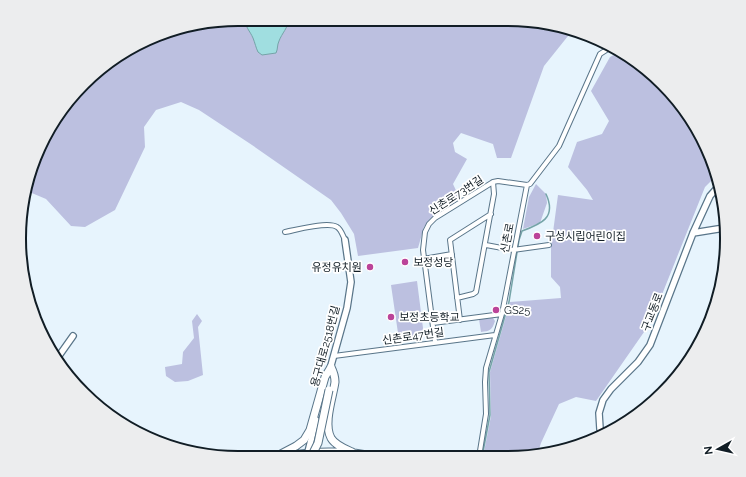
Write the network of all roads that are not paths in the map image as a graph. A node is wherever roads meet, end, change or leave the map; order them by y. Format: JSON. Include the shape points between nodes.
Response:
{"nodes":[{"id":1,"x":606,"y":50,"type":"edge"},
{"id":2,"x":493,"y":182,"type":"junction"},
{"id":3,"x":527,"y":185,"type":"junction"},
{"id":4,"x":715,"y":191,"type":"edge"},
{"id":5,"x":491,"y":214,"type":"junction"},
{"id":6,"x":720,"y":229,"type":"edge"},
{"id":7,"x":285,"y":232,"type":"dead end"},
{"id":8,"x":693,"y":233,"type":"junction"},
{"id":9,"x":345,"y":240,"type":"joint"},
{"id":10,"x":486,"y":245,"type":"junction"},
{"id":11,"x":549,"y":245,"type":"dead end"},
{"id":12,"x":514,"y":250,"type":"junction"},
{"id":13,"x":452,"y":254,"type":"junction"},
{"id":14,"x":424,"y":258,"type":"junction"},
{"id":15,"x":457,"y":298,"type":"junction"},
{"id":16,"x":502,"y":314,"type":"junction"},
{"id":17,"x":460,"y":320,"type":"junction"},
{"id":18,"x":433,"y":323,"type":"junction"},
{"id":19,"x":495,"y":335,"type":"junction"},
{"id":20,"x":73,"y":336,"type":"dead end"},
{"id":21,"x":435,"y":342,"type":"junction"},
{"id":22,"x":60,"y":354,"type":"edge"},
{"id":23,"x":334,"y":356,"type":"junction"},
{"id":24,"x":331,"y":367,"type":"junction"},
{"id":25,"x":600,"y":428,"type":"edge"},
{"id":26,"x":288,"y":451,"type":"edge"},
{"id":27,"x":310,"y":451,"type":"edge"},
{"id":28,"x":312,"y":451,"type":"edge"},
{"id":29,"x":350,"y":451,"type":"edge"},
{"id":30,"x":480,"y":451,"type":"edge"}],
"edges":[{"from":1,"to":3,"type":"street","via":[[600,54],[559,146]]},
{"from":2,"to":3,"type":"street","name":"신촌로73번길"},
{"from":2,"to":5,"type":"street","name":"신촌로73번길"},
{"from":2,"to":14,"type":"street","name":"신촌로73번길","via":[[429,224],[423,240]]},
{"from":3,"to":12,"type":"street","name":"신촌로"},
{"from":4,"to":8,"type":"street","name":"구교동로"},
{"from":5,"to":10,"type":"street","name":"신촌로73번길"},
{"from":5,"to":13,"type":"street","via":[[450,240]]},
{"from":6,"to":8,"type":"street"},
{"from":7,"to":9,"type":"street","via":[[336,226]]},
{"from":8,"to":25,"type":"street","name":"구교동로","via":[[650,346],[604,400],[600,413]]},
{"from":9,"to":23,"type":"street","name":"용구대로2518번길","via":[[351,282]]},
{"from":10,"to":12,"type":"street"},
{"from":10,"to":15,"type":"street","name":"신촌로73번길","via":[[476,292]]},
{"from":11,"to":12,"type":"street"},
{"from":12,"to":16,"type":"street","name":"신촌로"},
{"from":13,"to":14,"type":"street"},
{"from":13,"to":15,"type":"street"},
{"from":14,"to":18,"type":"street","name":"신촌로73번길"},
{"from":15,"to":17,"type":"street"},
{"from":16,"to":17,"type":"street"},
{"from":16,"to":19,"type":"street","name":"신촌로"},
{"from":17,"to":18,"type":"street"},
{"from":18,"to":21,"type":"street","name":"신촌로73번길"},
{"from":19,"to":21,"type":"street","name":"신촌로47번길"},
{"from":19,"to":30,"type":"street","name":"신촌로","via":[[486,368],[486,414]]},
{"from":20,"to":22,"type":"street"},
{"from":21,"to":23,"type":"street","name":"신촌로47번길"},
{"from":23,"to":24,"type":"street","name":"용구대로2518번길"},
{"from":24,"to":26,"type":"main road","via":[[325,377],[310,430],[304,440]]},
{"from":24,"to":27,"type":"street","name":"용구대로2518번길"},
{"from":24,"to":28,"type":"main road","bridge":true,"via":[[332,378],[318,443]]},
{"from":24,"to":29,"type":"main road","via":[[335,380],[329,411],[331,438],[339,446]]}]}
